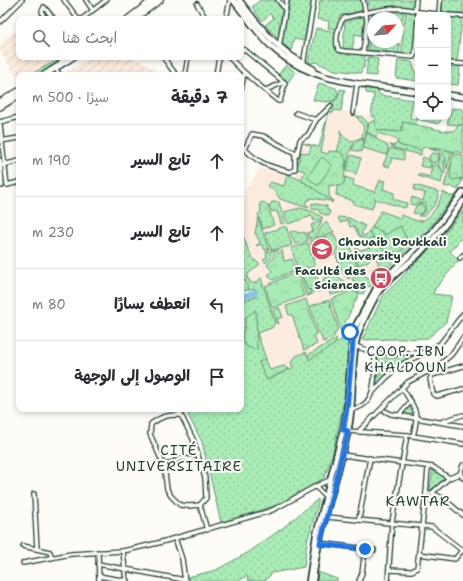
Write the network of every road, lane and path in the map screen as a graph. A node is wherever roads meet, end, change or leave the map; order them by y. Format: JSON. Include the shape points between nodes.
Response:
{"nodes":[{"id":1,"x":22,"y":0,"type":"edge"},
{"id":2,"x":64,"y":0,"type":"edge"},
{"id":3,"x":86,"y":0,"type":"edge"},
{"id":4,"x":106,"y":0,"type":"edge"},
{"id":5,"x":153,"y":0,"type":"edge"},
{"id":6,"x":160,"y":0,"type":"edge"},
{"id":7,"x":230,"y":0,"type":"edge"},
{"id":8,"x":233,"y":0,"type":"edge"},
{"id":9,"x":239,"y":0,"type":"edge"},
{"id":10,"x":278,"y":0,"type":"edge"},
{"id":11,"x":287,"y":0,"type":"edge"},
{"id":12,"x":314,"y":0,"type":"edge"},
{"id":13,"x":363,"y":0,"type":"edge"},
{"id":14,"x":416,"y":0,"type":"edge"},
{"id":15,"x":440,"y":0,"type":"edge"},
{"id":16,"x":197,"y":4,"type":"dead end"},
{"id":17,"x":92,"y":9,"type":"junction"},
{"id":18,"x":286,"y":10,"type":"junction"},
{"id":19,"x":417,"y":12,"type":"edge"},
{"id":20,"x":439,"y":12,"type":"edge"},
{"id":21,"x":366,"y":13,"type":"junction"},
{"id":22,"x":451,"y":15,"type":"edge"},
{"id":23,"x":42,"y":16,"type":"edge"},
{"id":24,"x":52,"y":16,"type":"edge"},
{"id":25,"x":76,"y":16,"type":"edge"},
{"id":26,"x":85,"y":16,"type":"edge"},
{"id":27,"x":137,"y":16,"type":"edge"},
{"id":28,"x":138,"y":16,"type":"edge"},
{"id":29,"x":204,"y":16,"type":"edge"},
{"id":30,"x":227,"y":16,"type":"edge"},
{"id":31,"x":463,"y":16,"type":"edge"},
{"id":32,"x":0,"y":22,"type":"edge"},
{"id":33,"x":261,"y":32,"type":"junction"},
{"id":34,"x":416,"y":48,"type":"edge"},
{"id":35,"x":278,"y":49,"type":"junction"},
{"id":36,"x":244,"y":50,"type":"edge"},
{"id":37,"x":363,"y":53,"type":"junction"},
{"id":38,"x":62,"y":60,"type":"edge"},
{"id":39,"x":69,"y":60,"type":"edge"},
{"id":40,"x":74,"y":60,"type":"edge"},
{"id":41,"x":165,"y":60,"type":"edge"},
{"id":42,"x":188,"y":60,"type":"edge"},
{"id":43,"x":218,"y":60,"type":"edge"},
{"id":44,"x":232,"y":60,"type":"edge"},
{"id":45,"x":451,"y":63,"type":"edge"},
{"id":46,"x":463,"y":64,"type":"edge"},
{"id":47,"x":302,"y":66,"type":"junction"},
{"id":48,"x":58,"y":71,"type":"edge"},
{"id":49,"x":174,"y":72,"type":"edge"},
{"id":50,"x":186,"y":72,"type":"edge"},
{"id":51,"x":216,"y":72,"type":"edge"},
{"id":52,"x":242,"y":72,"type":"edge"},
{"id":53,"x":244,"y":74,"type":"edge"},
{"id":54,"x":284,"y":82,"type":"junction"},
{"id":55,"x":357,"y":84,"type":"junction"},
{"id":56,"x":266,"y":90,"type":"junction"},
{"id":57,"x":415,"y":90,"type":"edge"},
{"id":58,"x":415,"y":90,"type":"edge"},
{"id":59,"x":16,"y":93,"type":"edge"},
{"id":60,"x":451,"y":94,"type":"edge"},
{"id":61,"x":463,"y":96,"type":"edge"},
{"id":62,"x":16,"y":97,"type":"edge"},
{"id":63,"x":0,"y":102,"type":"edge"},
{"id":64,"x":331,"y":106,"type":"dead end"},
{"id":65,"x":0,"y":107,"type":"edge"},
{"id":66,"x":296,"y":113,"type":"dead end"},
{"id":67,"x":353,"y":113,"type":"dead end"},
{"id":68,"x":16,"y":117,"type":"edge"},
{"id":69,"x":316,"y":120,"type":"junction"},
{"id":70,"x":0,"y":122,"type":"edge"},
{"id":71,"x":0,"y":125,"type":"edge"},
{"id":72,"x":16,"y":138,"type":"edge"},
{"id":73,"x":1,"y":141,"type":"edge"},
{"id":74,"x":245,"y":149,"type":"joint"},
{"id":75,"x":297,"y":155,"type":"junction"},
{"id":76,"x":0,"y":160,"type":"edge"},
{"id":77,"x":16,"y":162,"type":"edge"},
{"id":78,"x":3,"y":165,"type":"edge"},
{"id":79,"x":16,"y":183,"type":"edge"},
{"id":80,"x":8,"y":185,"type":"junction"},
{"id":81,"x":1,"y":187,"type":"edge"},
{"id":82,"x":463,"y":192,"type":"edge"},
{"id":83,"x":463,"y":201,"type":"edge"},
{"id":84,"x":463,"y":314,"type":"edge"},
{"id":85,"x":463,"y":338,"type":"edge"},
{"id":86,"x":355,"y":346,"type":"junction"},
{"id":87,"x":375,"y":353,"type":"junction"},
{"id":88,"x":410,"y":353,"type":"junction"},
{"id":89,"x":426,"y":353,"type":"junction"},
{"id":90,"x":412,"y":360,"type":"junction"},
{"id":91,"x":463,"y":366,"type":"edge"},
{"id":92,"x":402,"y":388,"type":"junction"},
{"id":93,"x":463,"y":389,"type":"edge"},
{"id":94,"x":374,"y":391,"type":"junction"},
{"id":95,"x":411,"y":401,"type":"junction"},
{"id":96,"x":352,"y":408,"type":"junction"},
{"id":97,"x":385,"y":411,"type":"dead end"},
{"id":98,"x":179,"y":412,"type":"edge"},
{"id":99,"x":180,"y":415,"type":"junction"},
{"id":100,"x":399,"y":415,"type":"junction"},
{"id":101,"x":463,"y":415,"type":"edge"},
{"id":102,"x":418,"y":419,"type":"junction"},
{"id":103,"x":442,"y":422,"type":"junction"},
{"id":104,"x":463,"y":426,"type":"edge"},
{"id":105,"x":348,"y":429,"type":"junction"},
{"id":106,"x":359,"y":431,"type":"junction"},
{"id":107,"x":407,"y":435,"type":"junction"},
{"id":108,"x":413,"y":436,"type":"junction"},
{"id":109,"x":463,"y":444,"type":"edge"},
{"id":110,"x":342,"y":454,"type":"junction"},
{"id":111,"x":370,"y":458,"type":"junction"},
{"id":112,"x":199,"y":461,"type":"junction"},
{"id":113,"x":401,"y":464,"type":"junction"},
{"id":114,"x":463,"y":465,"type":"edge"},
{"id":115,"x":164,"y":466,"type":"junction"},
{"id":116,"x":428,"y":468,"type":"junction"},
{"id":117,"x":460,"y":474,"type":"junction"},
{"id":118,"x":449,"y":478,"type":"junction"},
{"id":119,"x":463,"y":478,"type":"edge"},
{"id":120,"x":330,"y":480,"type":"junction"},
{"id":121,"x":315,"y":486,"type":"junction"},
{"id":122,"x":426,"y":493,"type":"junction"},
{"id":123,"x":432,"y":493,"type":"junction"},
{"id":124,"x":34,"y":494,"type":"dead end"},
{"id":125,"x":326,"y":496,"type":"junction"},
{"id":126,"x":200,"y":505,"type":"junction"},
{"id":127,"x":463,"y":515,"type":"edge"},
{"id":128,"x":327,"y":517,"type":"junction"},
{"id":129,"x":359,"y":519,"type":"junction"},
{"id":130,"x":392,"y":522,"type":"junction"},
{"id":131,"x":421,"y":525,"type":"junction"},
{"id":132,"x":207,"y":530,"type":"junction"},
{"id":133,"x":175,"y":538,"type":"junction"},
{"id":134,"x":320,"y":544,"type":"junction"},
{"id":135,"x":23,"y":546,"type":"dead end"},
{"id":136,"x":37,"y":549,"type":"junction"},
{"id":137,"x":365,"y":549,"type":"junction"},
{"id":138,"x":374,"y":550,"type":"dead end"},
{"id":139,"x":463,"y":550,"type":"edge"},
{"id":140,"x":123,"y":551,"type":"junction"},
{"id":141,"x":98,"y":552,"type":"junction"},
{"id":142,"x":420,"y":554,"type":"junction"},
{"id":143,"x":52,"y":558,"type":"junction"},
{"id":144,"x":23,"y":563,"type":"dead end"},
{"id":145,"x":98,"y":564,"type":"junction"},
{"id":146,"x":125,"y":569,"type":"junction"},
{"id":147,"x":389,"y":570,"type":"junction"},
{"id":148,"x":99,"y":576,"type":"junction"},
{"id":149,"x":388,"y":580,"type":"dead end"},
{"id":150,"x":99,"y":581,"type":"edge"},
{"id":151,"x":127,"y":581,"type":"edge"},
{"id":152,"x":185,"y":581,"type":"edge"},
{"id":153,"x":309,"y":581,"type":"edge"},
{"id":154,"x":313,"y":581,"type":"edge"},
{"id":155,"x":359,"y":581,"type":"edge"}],
"edges":[{"from":1,"to":32,"type":"street"},
{"from":2,"to":25,"type":"street"},
{"from":3,"to":17,"type":"street"},
{"from":4,"to":17,"type":"street"},
{"from":5,"to":27,"type":"highway"},
{"from":6,"to":28,"type":"highway"},
{"from":7,"to":30,"type":"street"},
{"from":8,"to":33,"type":"main road"},
{"from":9,"to":33,"type":"main road"},
{"from":10,"to":18,"type":"street"},
{"from":11,"to":18,"type":"street"},
{"from":12,"to":47,"type":"street"},
{"from":13,"to":21,"type":"street"},
{"from":14,"to":19,"type":"street"},
{"from":15,"to":20,"type":"street"},
{"from":16,"to":29,"type":"street"},
{"from":17,"to":26,"type":"street"},
{"from":18,"to":35,"type":"street"},
{"from":19,"to":21,"type":"street","via":[[387,10]]},
{"from":21,"to":37,"type":"street"},
{"from":21,"to":37,"type":"street","via":[[342,20],[337,46],[339,50]]},
{"from":22,"to":31,"type":"street"},
{"from":23,"to":24,"type":"street","via":[[42,9],[45,7]]},
{"from":33,"to":35,"type":"main road"},
{"from":34,"to":37,"type":"street","via":[[413,57]]},
{"from":35,"to":47,"type":"main road"},
{"from":36,"to":54,"type":"street"},
{"from":38,"to":48,"type":"street"},
{"from":39,"to":48,"type":"highway"},
{"from":40,"to":48,"type":"highway"},
{"from":41,"to":49,"type":"street"},
{"from":42,"to":50,"type":"street"},
{"from":43,"to":51,"type":"street"},
{"from":44,"to":52,"type":"street"},
{"from":45,"to":46,"type":"street"},
{"from":47,"to":55,"type":"main road","via":[[331,79]]},
{"from":47,"to":57,"type":"main road","via":[[328,76]]},
{"from":53,"to":56,"type":"street"},
{"from":54,"to":56,"type":"street"},
{"from":54,"to":56,"type":"street","via":[[286,85],[280,101]]},
{"from":55,"to":58,"type":"main road"},
{"from":55,"to":67,"type":"street"},
{"from":59,"to":63,"type":"highway"},
{"from":60,"to":61,"type":"main road"},
{"from":62,"to":65,"type":"highway"},
{"from":64,"to":69,"type":"street"},
{"from":66,"to":69,"type":"street"},
{"from":68,"to":70,"type":"street"},
{"from":69,"to":75,"type":"street","via":[[308,135],[300,140]]},
{"from":71,"to":73,"type":"street"},
{"from":72,"to":73,"type":"street"},
{"from":73,"to":78,"type":"street"},
{"from":74,"to":75,"type":"street","via":[[250,136],[254,134],[294,151]]},
{"from":74,"to":75,"type":"street","via":[[264,165],[290,172],[295,169]]},
{"from":76,"to":78,"type":"street"},
{"from":77,"to":78,"type":"street"},
{"from":78,"to":80,"type":"street"},
{"from":78,"to":81,"type":"street"},
{"from":79,"to":80,"type":"street"},
{"from":80,"to":81,"type":"street"},
{"from":82,"to":105,"type":"main road","via":[[430,235],[378,285],[351,332]]},
{"from":83,"to":86,"type":"main road","via":[[422,251],[382,288],[361,327]]},
{"from":84,"to":89,"type":"street","via":[[440,344]]},
{"from":85,"to":92,"type":"street","via":[[438,366]]},
{"from":86,"to":87,"type":"street"},
{"from":86,"to":96,"type":"main road"},
{"from":87,"to":88,"type":"street"},
{"from":87,"to":94,"type":"street"},
{"from":88,"to":89,"type":"street"},
{"from":88,"to":90,"type":"street"},
{"from":89,"to":90,"type":"street"},
{"from":90,"to":94,"type":"street","via":[[391,373]]},
{"from":91,"to":93,"type":"street","via":[[432,374],[430,379],[433,394],[437,396]]},
{"from":92,"to":95,"type":"street"},
{"from":92,"to":106,"type":"street"},
{"from":94,"to":96,"type":"street","via":[[363,404]]},
{"from":95,"to":100,"type":"street"},
{"from":95,"to":102,"type":"street"},
{"from":96,"to":105,"type":"main road"},
{"from":97,"to":100,"type":"street"},
{"from":98,"to":99,"type":"street"},
{"from":99,"to":112,"type":"street","via":[[193,439]]},
{"from":99,"to":115,"type":"street","via":[[164,415],[150,427],[150,434]]},
{"from":100,"to":102,"type":"street"},
{"from":101,"to":103,"type":"street"},
{"from":102,"to":103,"type":"street"},
{"from":102,"to":108,"type":"street"},
{"from":103,"to":104,"type":"street"},
{"from":105,"to":106,"type":"street"},
{"from":105,"to":110,"type":"main road"},
{"from":105,"to":120,"type":"main road"},
{"from":106,"to":107,"type":"street"},
{"from":107,"to":108,"type":"street"},
{"from":107,"to":113,"type":"street"},
{"from":108,"to":109,"type":"street"},
{"from":110,"to":111,"type":"street"},
{"from":110,"to":128,"type":"main road"},
{"from":111,"to":113,"type":"street"},
{"from":111,"to":129,"type":"street"},
{"from":112,"to":115,"type":"street","via":[[182,458]]},
{"from":112,"to":126,"type":"street","via":[[207,489],[206,498]]},
{"from":113,"to":116,"type":"street"},
{"from":113,"to":130,"type":"street"},
{"from":114,"to":117,"type":"street"},
{"from":115,"to":126,"type":"street","via":[[167,489],[175,501],[189,506]]},
{"from":116,"to":118,"type":"street","via":[[436,468]]},
{"from":116,"to":122,"type":"street"},
{"from":117,"to":118,"type":"street"},
{"from":117,"to":119,"type":"street"},
{"from":118,"to":123,"type":"street"},
{"from":120,"to":121,"type":"street"},
{"from":120,"to":125,"type":"main road"},
{"from":121,"to":125,"type":"street"},
{"from":121,"to":132,"type":"street","via":[[270,511]]},
{"from":122,"to":123,"type":"street"},
{"from":122,"to":131,"type":"street"},
{"from":123,"to":127,"type":"street"},
{"from":124,"to":136,"type":"street"},
{"from":125,"to":153,"type":"main road","via":[[313,550]]},
{"from":126,"to":132,"type":"street"},
{"from":128,"to":129,"type":"street"},
{"from":128,"to":134,"type":"main road"},
{"from":129,"to":130,"type":"street"},
{"from":130,"to":131,"type":"street"},
{"from":130,"to":147,"type":"street"},
{"from":131,"to":139,"type":"street","via":[[435,528]]},
{"from":131,"to":142,"type":"street"},
{"from":132,"to":133,"type":"street"},
{"from":133,"to":140,"type":"street"},
{"from":133,"to":152,"type":"street","via":[[182,559]]},
{"from":134,"to":137,"type":"street"},
{"from":134,"to":154,"type":"main road"},
{"from":135,"to":136,"type":"street"},
{"from":136,"to":143,"type":"street","via":[[50,552]]},
{"from":137,"to":138,"type":"street"},
{"from":137,"to":155,"type":"street"},
{"from":139,"to":142,"type":"street","via":[[455,559]]},
{"from":140,"to":141,"type":"street"},
{"from":140,"to":146,"type":"street"},
{"from":141,"to":143,"type":"street"},
{"from":141,"to":145,"type":"street"},
{"from":142,"to":147,"type":"street","via":[[416,570]]},
{"from":143,"to":144,"type":"street"},
{"from":145,"to":146,"type":"street"},
{"from":145,"to":148,"type":"street"},
{"from":146,"to":151,"type":"street"},
{"from":146,"to":152,"type":"street"},
{"from":147,"to":149,"type":"street"},
{"from":148,"to":150,"type":"street"},
{"from":148,"to":151,"type":"street"}]}
